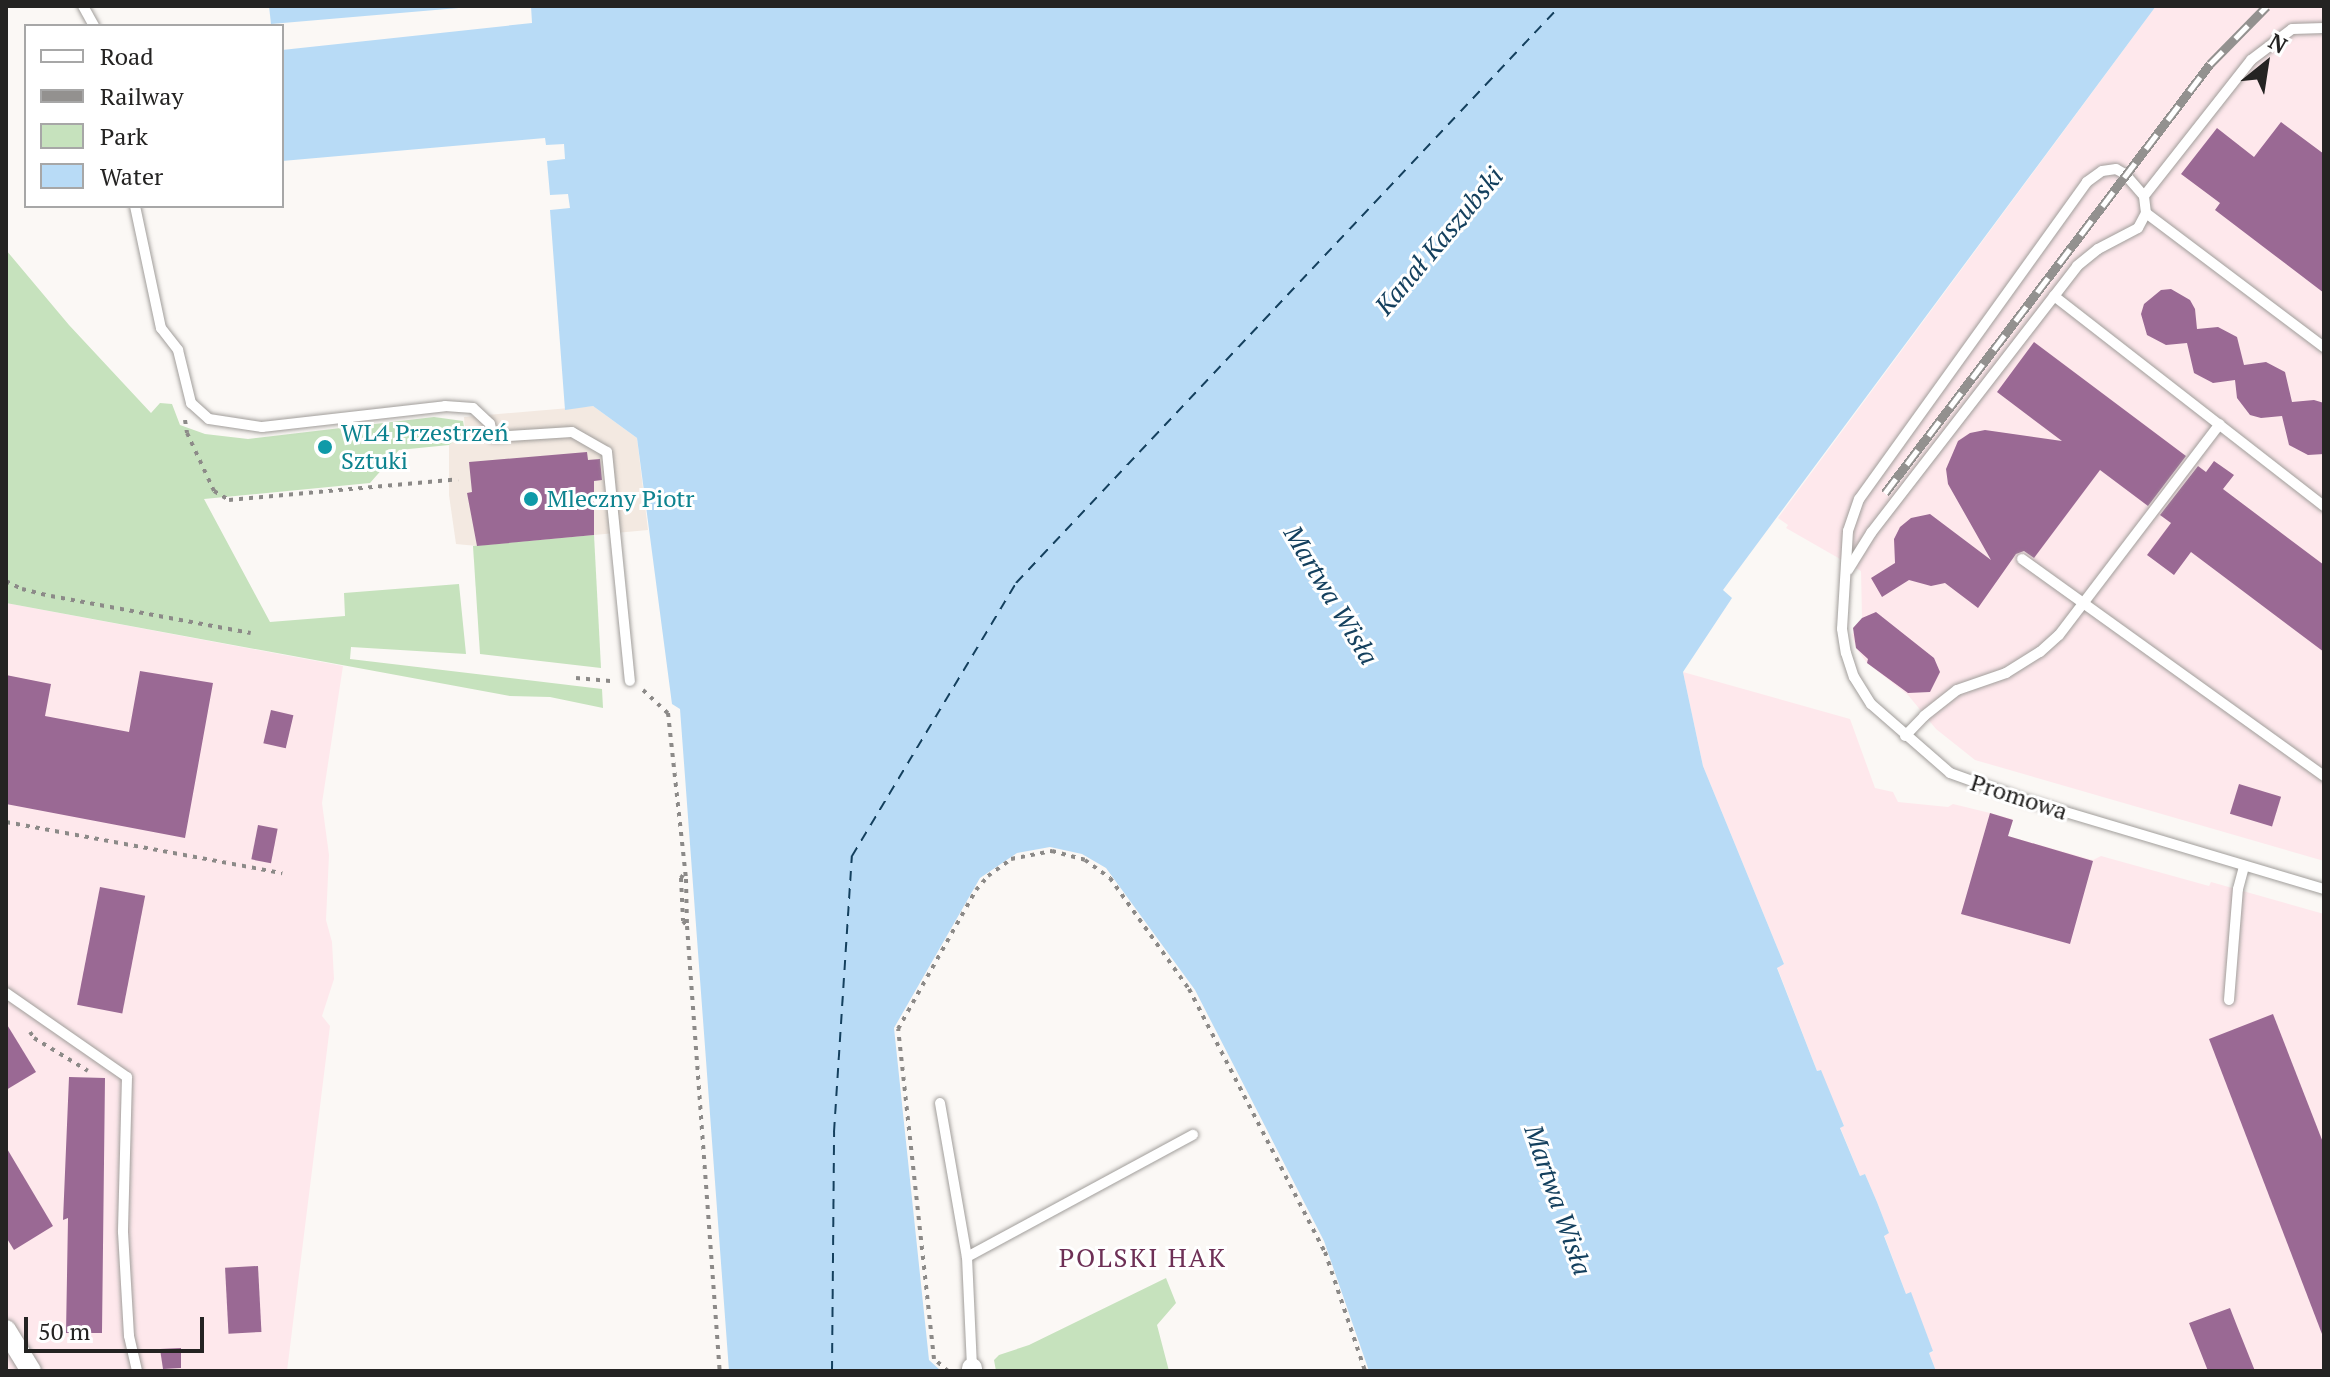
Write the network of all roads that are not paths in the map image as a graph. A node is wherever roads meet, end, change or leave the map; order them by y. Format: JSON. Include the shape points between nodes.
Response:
{"nodes":[{"id":1,"x":83,"y":6,"type":"edge"},
{"id":2,"x":93,"y":24,"type":"edge"},
{"id":3,"x":2324,"y":28,"type":"edge"},
{"id":4,"x":2144,"y":196,"type":"junction"},
{"id":5,"x":135,"y":208,"type":"edge"},
{"id":6,"x":2146,"y":213,"type":"junction"},
{"id":7,"x":2054,"y":296,"type":"junction"},
{"id":8,"x":2324,"y":347,"type":"edge"},
{"id":9,"x":2220,"y":424,"type":"junction"},
{"id":10,"x":2324,"y":506,"type":"edge"},
{"id":11,"x":2022,"y":559,"type":"dead end"},
{"id":12,"x":1848,"y":570,"type":"junction"},
{"id":13,"x":2081,"y":603,"type":"junction"},
{"id":14,"x":630,"y":681,"type":"road end"},
{"id":15,"x":1905,"y":736,"type":"junction"},
{"id":16,"x":2324,"y":776,"type":"edge"},
{"id":17,"x":2244,"y":866,"type":"junction"},
{"id":18,"x":2324,"y":889,"type":"edge"},
{"id":19,"x":6,"y":993,"type":"edge"},
{"id":20,"x":2229,"y":1000,"type":"dead end"},
{"id":21,"x":940,"y":1103,"type":"dead end"},
{"id":22,"x":1193,"y":1135,"type":"dead end"},
{"id":23,"x":967,"y":1257,"type":"junction"},
{"id":24,"x":6,"y":1330,"type":"edge"},
{"id":25,"x":972,"y":1370,"type":"edge"},
{"id":26,"x":31,"y":1371,"type":"edge"},
{"id":27,"x":137,"y":1371,"type":"edge"}],
"edges":[{"from":1,"to":2,"type":"lane"},
{"from":3,"to":4,"type":"lane","via":[[2292,29],[2251,60]]},
{"from":4,"to":6,"type":"lane"},
{"from":4,"to":12,"type":"lane","name":"Promowa","via":[[2116,169],[2087,182],[1873,475],[1848,531]]},
{"from":5,"to":14,"type":"lane","via":[[161,328],[178,350],[191,403],[209,419],[262,427],[445,406],[473,408],[490,424],[493,437],[572,432],[607,452]]},
{"from":6,"to":7,"type":"lane","via":[[2138,228],[2077,266]]},
{"from":6,"to":8,"type":"lane"},
{"from":7,"to":9,"type":"lane"},
{"from":7,"to":12,"type":"lane"},
{"from":9,"to":10,"type":"lane"},
{"from":9,"to":13,"type":"lane"},
{"from":11,"to":13,"type":"lane"},
{"from":12,"to":15,"type":"lane","name":"Promowa","via":[[1842,629],[1854,677],[1871,704]]},
{"from":13,"to":15,"type":"lane","via":[[2040,652],[2006,673],[1957,690]]},
{"from":13,"to":16,"type":"lane"},
{"from":15,"to":17,"type":"lane","name":"Promowa","via":[[1950,773],[1976,784]]},
{"from":17,"to":18,"type":"lane","name":"Promowa"},
{"from":17,"to":20,"type":"lane"},
{"from":19,"to":27,"type":"lane","via":[[127,1077],[123,1232],[129,1336]]},
{"from":21,"to":23,"type":"lane"},
{"from":22,"to":23,"type":"lane"},
{"from":23,"to":25,"type":"lane"},
{"from":24,"to":26,"type":"street"}]}
